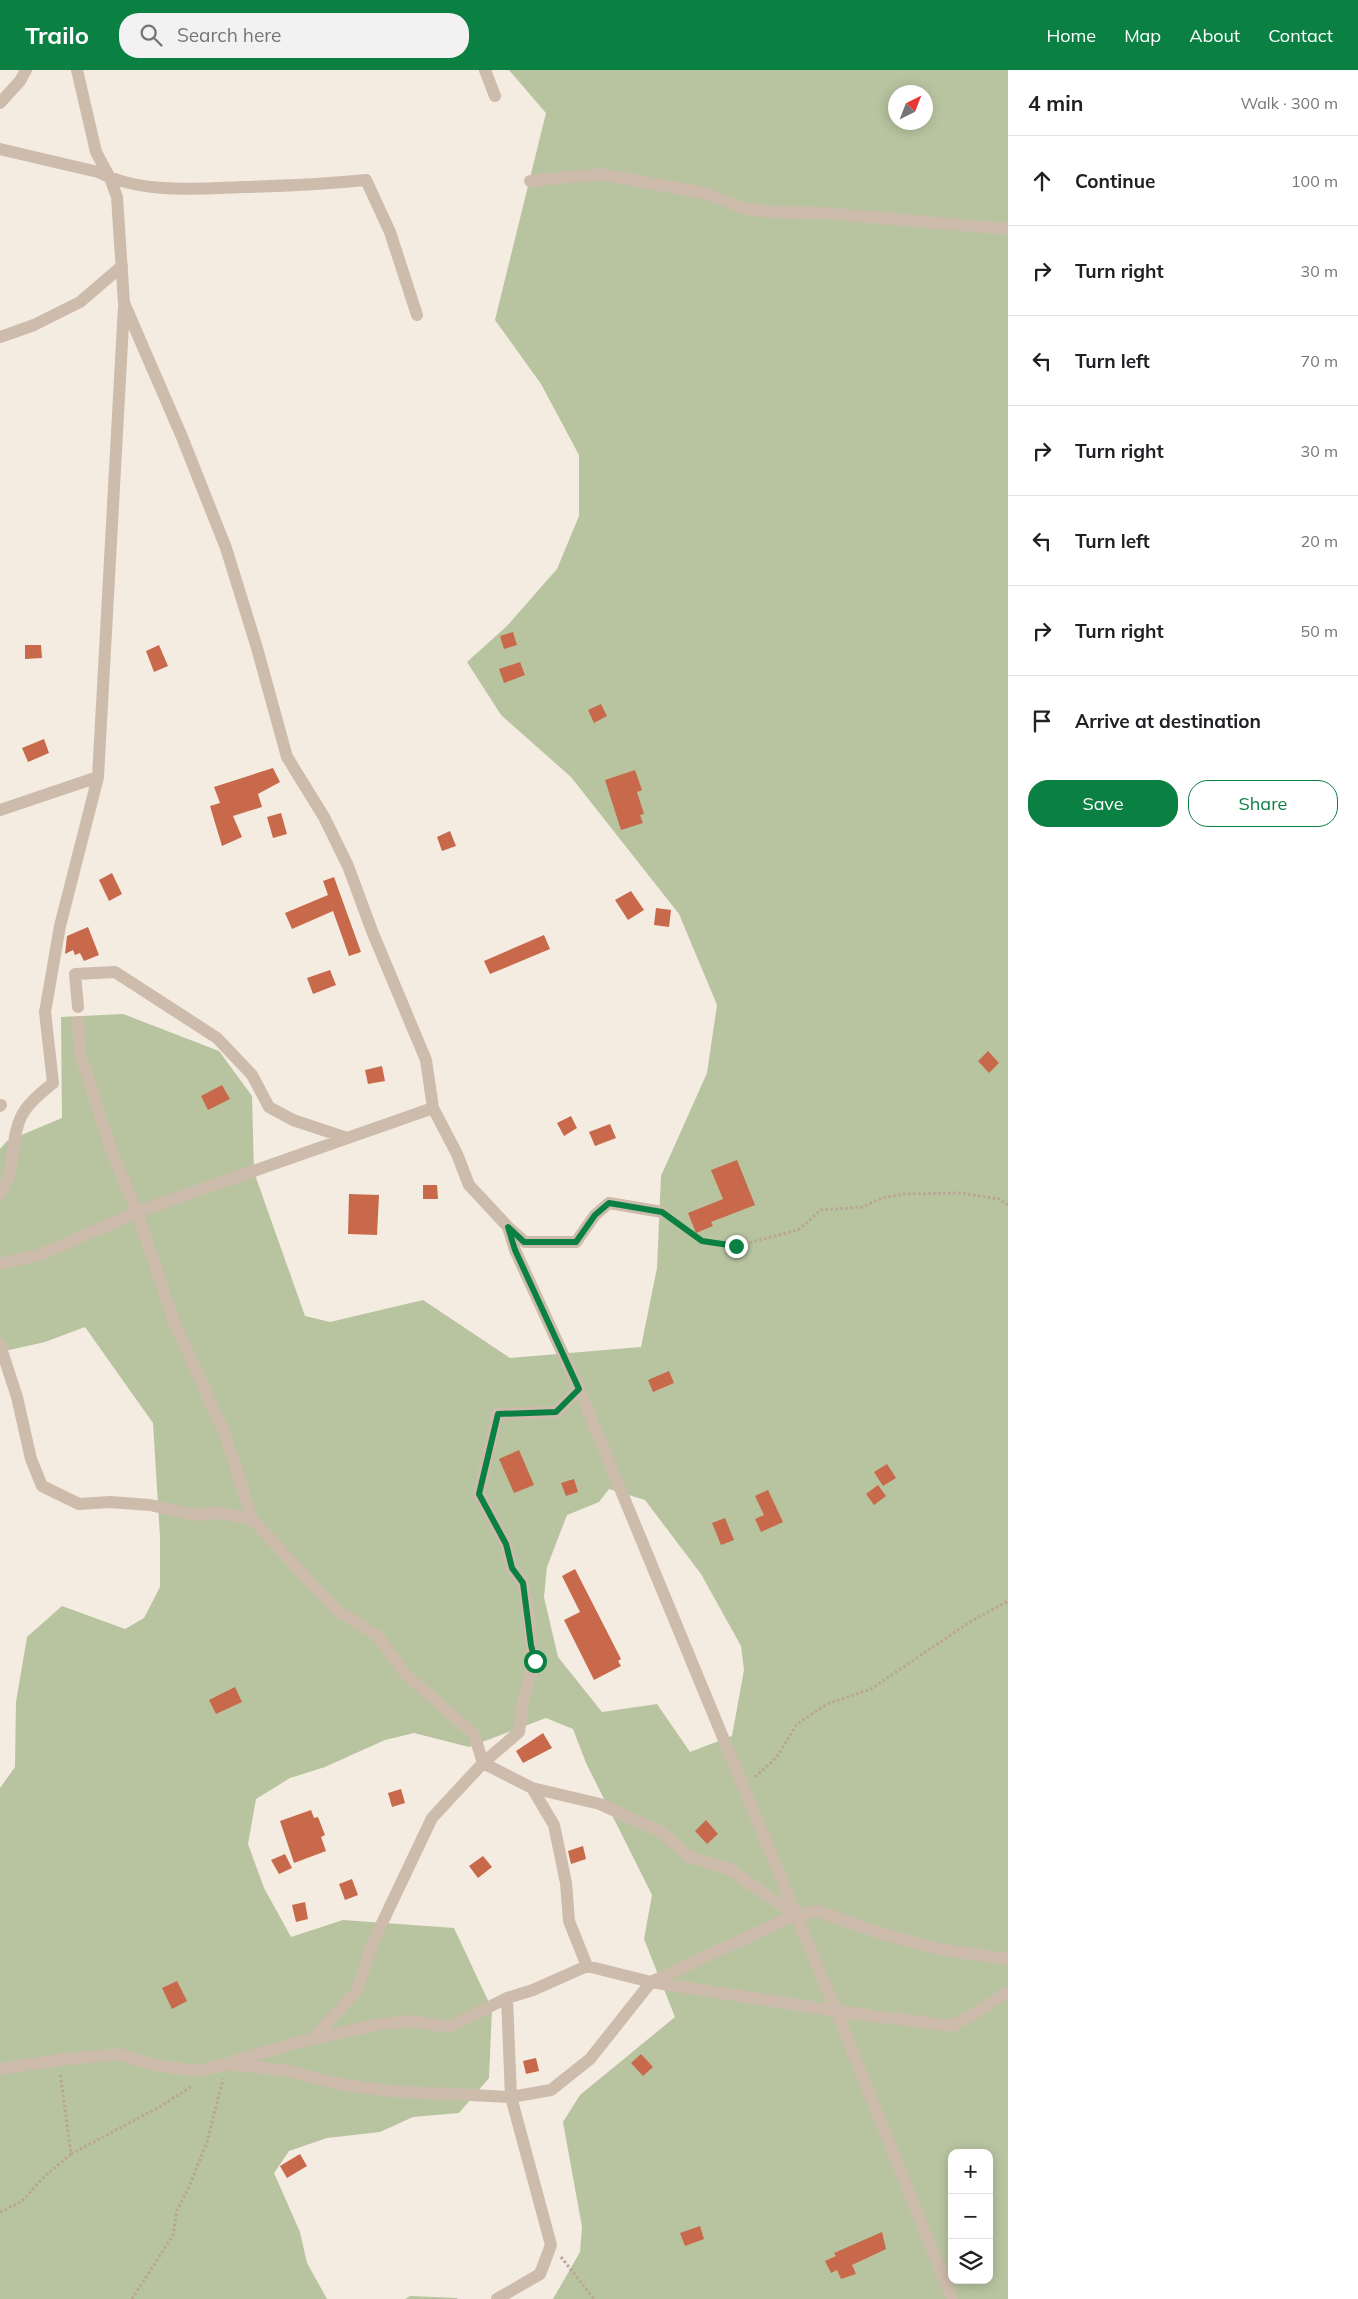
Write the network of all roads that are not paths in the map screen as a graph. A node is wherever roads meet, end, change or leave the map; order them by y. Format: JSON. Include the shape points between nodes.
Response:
{"nodes":[{"id":1,"x":26,"y":70,"type":"edge"},
{"id":2,"x":77,"y":70,"type":"edge"},
{"id":3,"x":485,"y":70,"type":"edge"},
{"id":4,"x":496,"y":96,"type":"dead end"},
{"id":5,"x":0,"y":103,"type":"edge"},
{"id":6,"x":0,"y":149,"type":"edge"},
{"id":7,"x":110,"y":178,"type":"junction"},
{"id":8,"x":530,"y":181,"type":"dead end"},
{"id":9,"x":1008,"y":229,"type":"edge"},
{"id":10,"x":122,"y":266,"type":"junction"},
{"id":11,"x":124,"y":303,"type":"junction"},
{"id":12,"x":417,"y":315,"type":"dead end"},
{"id":13,"x":0,"y":338,"type":"edge"},
{"id":14,"x":98,"y":777,"type":"junction"},
{"id":15,"x":0,"y":810,"type":"edge"},
{"id":16,"x":78,"y":1007,"type":"dead end"},
{"id":17,"x":78,"y":1022,"type":"dead end"},
{"id":18,"x":433,"y":1108,"type":"junction"},
{"id":19,"x":347,"y":1138,"type":"junction"},
{"id":20,"x":0,"y":1194,"type":"edge"},
{"id":21,"x":137,"y":1212,"type":"junction"},
{"id":22,"x":662,"y":1212,"type":"road end"},
{"id":23,"x":508,"y":1227,"type":"junction"},
{"id":24,"x":0,"y":1264,"type":"edge"},
{"id":25,"x":0,"y":1345,"type":"edge"},
{"id":26,"x":579,"y":1389,"type":"junction"},
{"id":27,"x":252,"y":1519,"type":"junction"},
{"id":28,"x":483,"y":1763,"type":"junction"},
{"id":29,"x":532,"y":1788,"type":"junction"},
{"id":30,"x":795,"y":1915,"type":"junction"},
{"id":31,"x":1008,"y":1959,"type":"edge"},
{"id":32,"x":587,"y":1966,"type":"junction"},
{"id":33,"x":651,"y":1982,"type":"junction"},
{"id":34,"x":1008,"y":1992,"type":"edge"},
{"id":35,"x":507,"y":1998,"type":"junction"},
{"id":36,"x":836,"y":2011,"type":"junction"},
{"id":37,"x":312,"y":2039,"type":"junction"},
{"id":38,"x":226,"y":2064,"type":"junction"},
{"id":39,"x":0,"y":2069,"type":"edge"},
{"id":40,"x":511,"y":2097,"type":"junction"},
{"id":41,"x":497,"y":2299,"type":"edge"},
{"id":42,"x":952,"y":2299,"type":"edge"}],
"edges":[{"from":1,"to":5,"type":"street"},
{"from":2,"to":7,"type":"street","via":[[96,152]]},
{"from":3,"to":4,"type":"street"},
{"from":6,"to":7,"type":"street","via":[[98,172]]},
{"from":7,"to":10,"type":"street","via":[[117,197]]},
{"from":7,"to":12,"type":"street","via":[[142,185],[190,189],[366,180],[390,232]]},
{"from":8,"to":9,"type":"street","via":[[600,174],[704,193],[747,209],[823,212]]},
{"from":10,"to":11,"type":"street"},
{"from":10,"to":13,"type":"street","via":[[80,302]]},
{"from":11,"to":14,"type":"street"},
{"from":11,"to":18,"type":"street","via":[[226,548],[287,758],[324,817],[348,866],[426,1060]]},
{"from":14,"to":15,"type":"street"},
{"from":14,"to":20,"type":"street","via":[[60,926],[45,1012],[53,1083],[40,1092],[21,1117],[9,1180]]},
{"from":16,"to":19,"type":"street","via":[[75,974],[115,972],[217,1038],[252,1075],[269,1107],[293,1120]]},
{"from":17,"to":21,"type":"street","via":[[80,1053],[112,1152]]},
{"from":18,"to":19,"type":"street"},
{"from":18,"to":23,"type":"street","via":[[469,1185]]},
{"from":19,"to":21,"type":"street"},
{"from":21,"to":24,"type":"street","via":[[42,1254]]},
{"from":21,"to":27,"type":"street","via":[[174,1322],[225,1434]]},
{"from":22,"to":23,"type":"street","via":[[609,1203],[595,1215],[576,1242],[524,1242]]},
{"from":23,"to":26,"type":"street","via":[[515,1250]]},
{"from":25,"to":27,"type":"street","via":[[31,1459],[42,1486],[78,1504],[150,1505],[194,1515],[220,1513]]},
{"from":26,"to":28,"type":"street","via":[[556,1412],[498,1414],[479,1494],[506,1544],[512,1568],[523,1583],[535,1661],[524,1696],[519,1732]]},
{"from":26,"to":30,"type":"street"},
{"from":27,"to":28,"type":"street","via":[[335,1609],[378,1636],[405,1674],[474,1734]]},
{"from":28,"to":29,"type":"street"},
{"from":28,"to":37,"type":"street","via":[[432,1818],[374,1940],[356,1992]]},
{"from":29,"to":30,"type":"street","via":[[600,1804],[661,1832],[688,1856],[729,1870]]},
{"from":29,"to":32,"type":"street","via":[[554,1826],[570,1921]]},
{"from":30,"to":31,"type":"street","via":[[817,1911],[943,1950]]},
{"from":30,"to":33,"type":"street"},
{"from":30,"to":36,"type":"street"},
{"from":32,"to":33,"type":"street"},
{"from":32,"to":35,"type":"street"},
{"from":33,"to":36,"type":"street"},
{"from":33,"to":40,"type":"street","via":[[590,2060],[551,2090]]},
{"from":34,"to":36,"type":"street","via":[[953,2026]]},
{"from":35,"to":37,"type":"street","via":[[449,2027],[411,2021]]},
{"from":35,"to":40,"type":"street"},
{"from":36,"to":42,"type":"street"},
{"from":37,"to":38,"type":"street"},
{"from":38,"to":39,"type":"street","via":[[198,2071],[153,2065],[119,2054]]},
{"from":38,"to":40,"type":"street","via":[[289,2071],[338,2084],[388,2091]]},
{"from":40,"to":41,"type":"street","via":[[551,2245],[540,2274]]}]}
